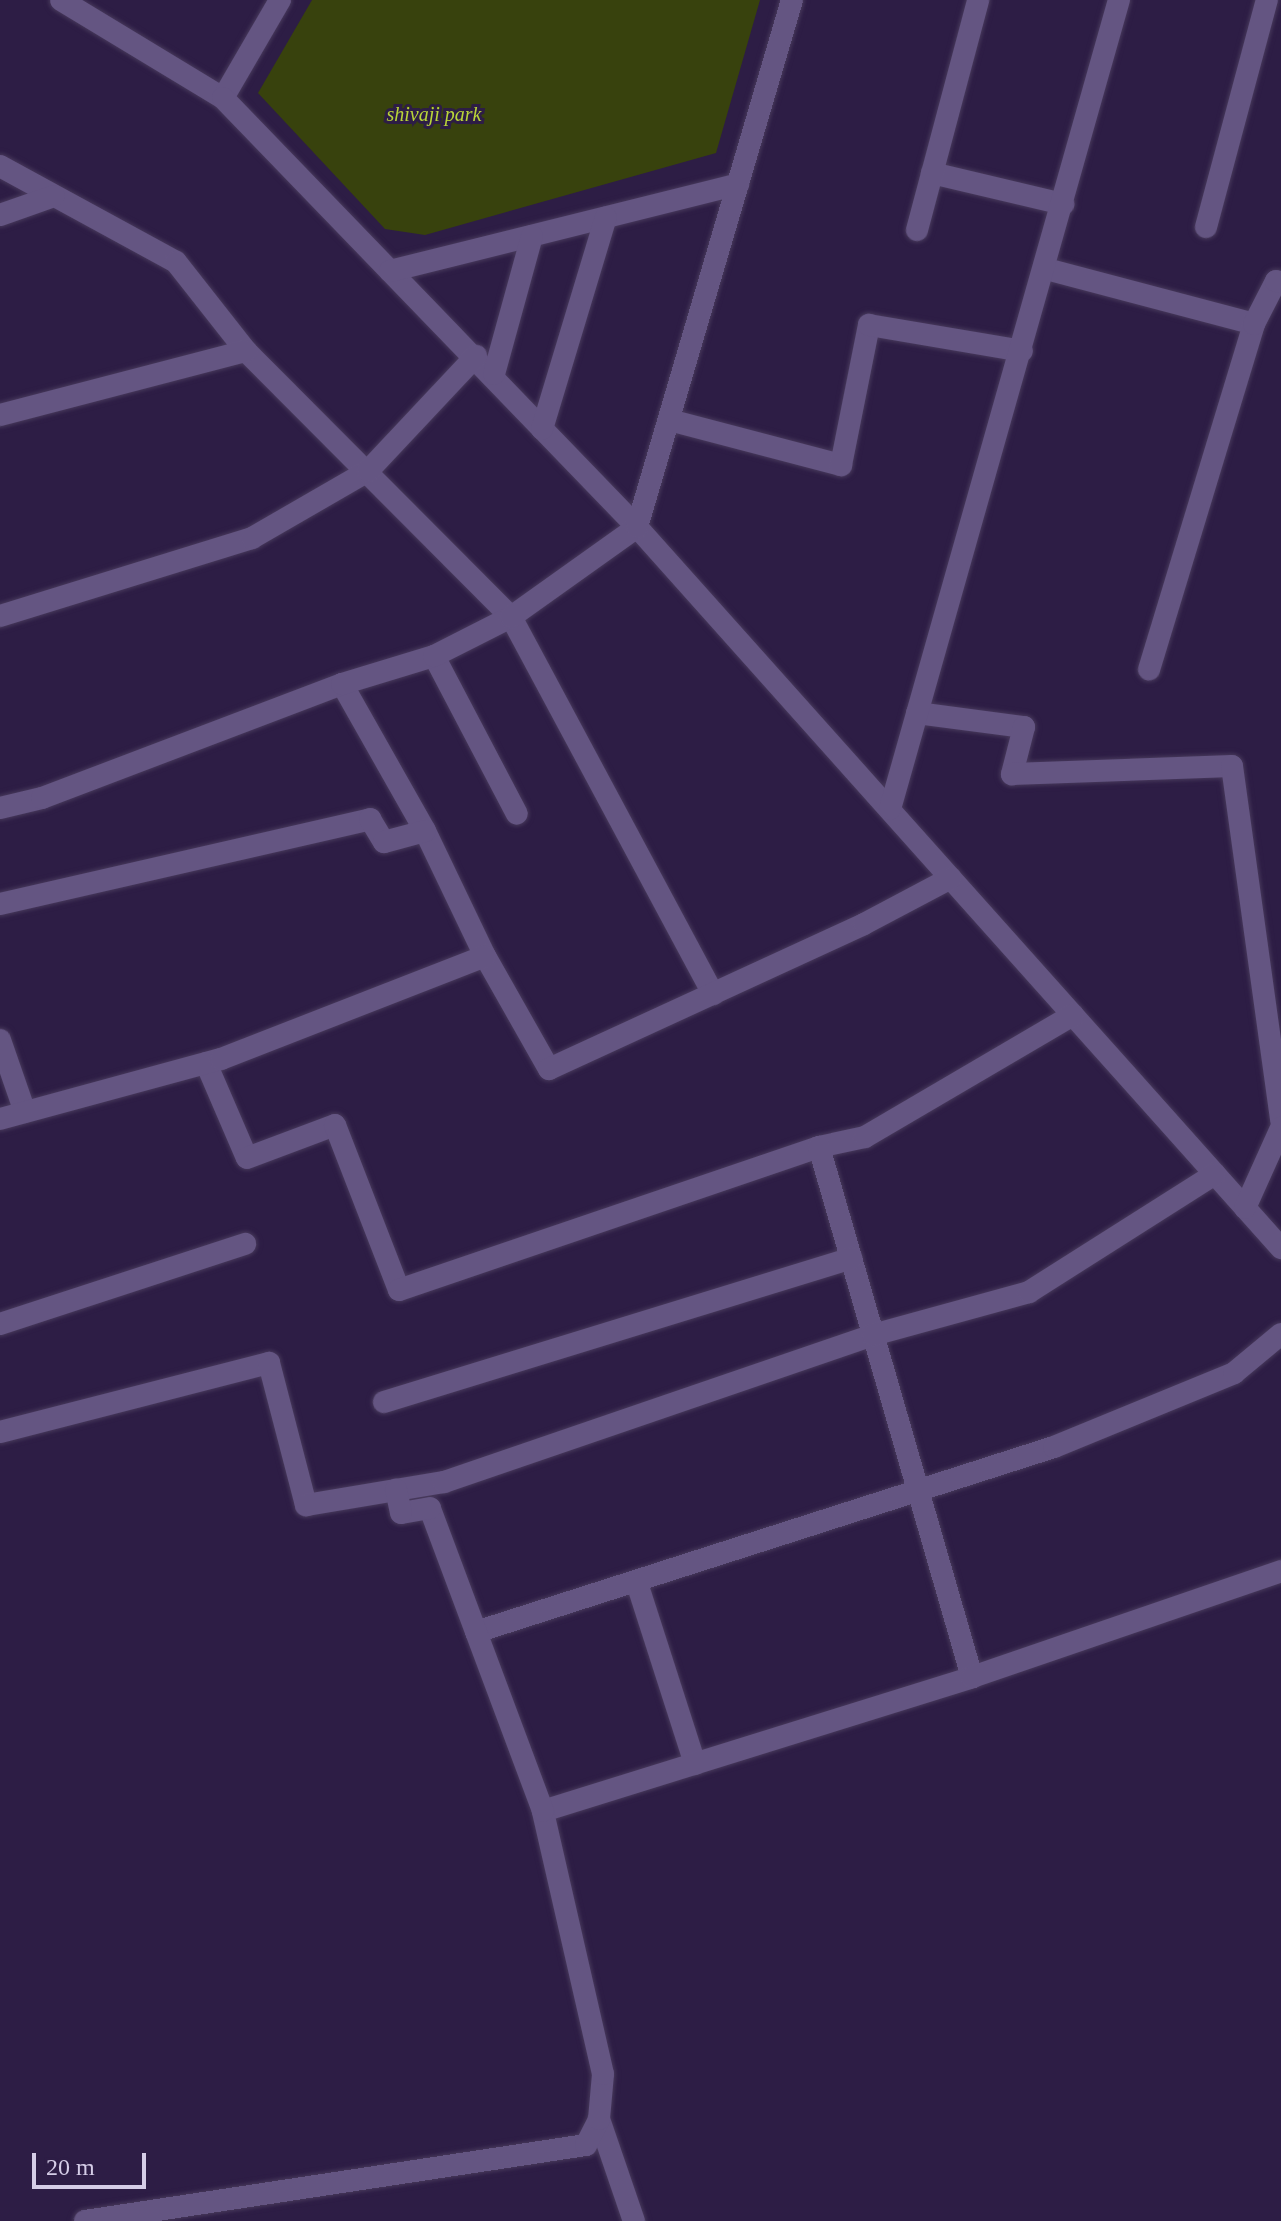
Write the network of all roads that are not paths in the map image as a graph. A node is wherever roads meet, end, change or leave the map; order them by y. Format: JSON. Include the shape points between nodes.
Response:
{"nodes":[{"id":1,"x":61,"y":0,"type":"edge"},
{"id":2,"x":280,"y":0,"type":"edge"},
{"id":3,"x":792,"y":0,"type":"edge"},
{"id":4,"x":978,"y":0,"type":"edge"},
{"id":5,"x":1119,"y":0,"type":"edge"},
{"id":6,"x":1267,"y":0,"type":"edge"},
{"id":7,"x":223,"y":98,"type":"junction"},
{"id":8,"x":0,"y":166,"type":"edge"},
{"id":9,"x":932,"y":173,"type":"junction"},
{"id":10,"x":738,"y":184,"type":"junction"},
{"id":11,"x":54,"y":196,"type":"junction"},
{"id":12,"x":1063,"y":204,"type":"junction"},
{"id":13,"x":0,"y":215,"type":"edge"},
{"id":14,"x":606,"y":217,"type":"junction"},
{"id":15,"x":1206,"y":227,"type":"dead end"},
{"id":16,"x":917,"y":230,"type":"dead end"},
{"id":17,"x":532,"y":236,"type":"junction"},
{"id":18,"x":1046,"y":269,"type":"junction"},
{"id":19,"x":390,"y":271,"type":"junction"},
{"id":20,"x":1281,"y":282,"type":"edge"},
{"id":21,"x":1254,"y":324,"type":"junction"},
{"id":22,"x":246,"y":351,"type":"junction"},
{"id":23,"x":1022,"y":351,"type":"junction"},
{"id":24,"x":476,"y":356,"type":"junction"},
{"id":25,"x":494,"y":374,"type":"junction"},
{"id":26,"x":0,"y":415,"type":"edge"},
{"id":27,"x":669,"y":420,"type":"junction"},
{"id":28,"x":542,"y":429,"type":"junction"},
{"id":29,"x":368,"y":471,"type":"junction"},
{"id":30,"x":637,"y":527,"type":"junction"},
{"id":31,"x":0,"y":616,"type":"edge"},
{"id":32,"x":511,"y":617,"type":"junction"},
{"id":33,"x":434,"y":656,"type":"junction"},
{"id":34,"x":1149,"y":669,"type":"dead end"},
{"id":35,"x":342,"y":684,"type":"junction"},
{"id":36,"x":917,"y":713,"type":"junction"},
{"id":37,"x":0,"y":808,"type":"edge"},
{"id":38,"x":890,"y":809,"type":"junction"},
{"id":39,"x":517,"y":814,"type":"dead end"},
{"id":40,"x":425,"y":831,"type":"junction"},
{"id":41,"x":951,"y":878,"type":"junction"},
{"id":42,"x":0,"y":904,"type":"edge"},
{"id":43,"x":485,"y":956,"type":"junction"},
{"id":44,"x":713,"y":994,"type":"junction"},
{"id":45,"x":1073,"y":1015,"type":"junction"},
{"id":46,"x":0,"y":1040,"type":"edge"},
{"id":47,"x":206,"y":1063,"type":"junction"},
{"id":48,"x":25,"y":1112,"type":"junction"},
{"id":49,"x":0,"y":1119,"type":"edge"},
{"id":50,"x":1281,"y":1121,"type":"edge"},
{"id":51,"x":1281,"y":1128,"type":"edge"},
{"id":52,"x":819,"y":1147,"type":"junction"},
{"id":53,"x":1215,"y":1174,"type":"junction"},
{"id":54,"x":1245,"y":1208,"type":"junction"},
{"id":55,"x":245,"y":1244,"type":"dead end"},
{"id":56,"x":1281,"y":1248,"type":"edge"},
{"id":57,"x":851,"y":1258,"type":"junction"},
{"id":58,"x":0,"y":1324,"type":"edge"},
{"id":59,"x":1281,"y":1334,"type":"edge"},
{"id":60,"x":873,"y":1335,"type":"junction"},
{"id":61,"x":384,"y":1402,"type":"dead end"},
{"id":62,"x":0,"y":1432,"type":"edge"},
{"id":63,"x":396,"y":1490,"type":"junction"},
{"id":64,"x":918,"y":1491,"type":"junction"},
{"id":65,"x":1281,"y":1571,"type":"edge"},
{"id":66,"x":637,"y":1583,"type":"junction"},
{"id":67,"x":476,"y":1632,"type":"junction"},
{"id":68,"x":972,"y":1677,"type":"junction"},
{"id":69,"x":695,"y":1764,"type":"junction"},
{"id":70,"x":543,"y":1811,"type":"junction"},
{"id":71,"x":599,"y":2119,"type":"junction"},
{"id":72,"x":85,"y":2221,"type":"edge"},
{"id":73,"x":634,"y":2221,"type":"edge"}],
"edges":[{"from":1,"to":7,"type":"street"},
{"from":2,"to":7,"type":"street"},
{"from":3,"to":10,"type":"street"},
{"from":4,"to":9,"type":"street"},
{"from":5,"to":12,"type":"street"},
{"from":6,"to":15,"type":"street"},
{"from":7,"to":19,"type":"street"},
{"from":8,"to":11,"type":"street"},
{"from":9,"to":12,"type":"street"},
{"from":9,"to":16,"type":"street"},
{"from":10,"to":14,"type":"street"},
{"from":10,"to":27,"type":"street"},
{"from":11,"to":13,"type":"street"},
{"from":11,"to":22,"type":"street","via":[[176,262]]},
{"from":12,"to":18,"type":"street"},
{"from":14,"to":17,"type":"street"},
{"from":14,"to":28,"type":"street"},
{"from":17,"to":19,"type":"street"},
{"from":17,"to":25,"type":"street"},
{"from":18,"to":21,"type":"street"},
{"from":18,"to":23,"type":"street"},
{"from":19,"to":24,"type":"street"},
{"from":20,"to":21,"type":"street","via":[[1276,281]]},
{"from":21,"to":34,"type":"street"},
{"from":22,"to":26,"type":"street"},
{"from":22,"to":29,"type":"street"},
{"from":23,"to":27,"type":"street","via":[[869,325],[841,465]]},
{"from":23,"to":36,"type":"street"},
{"from":24,"to":25,"type":"street"},
{"from":24,"to":29,"type":"street"},
{"from":25,"to":28,"type":"street"},
{"from":27,"to":30,"type":"street"},
{"from":28,"to":30,"type":"street"},
{"from":29,"to":31,"type":"street","via":[[252,538]]},
{"from":29,"to":32,"type":"street"},
{"from":30,"to":32,"type":"street"},
{"from":30,"to":38,"type":"street"},
{"from":32,"to":33,"type":"street"},
{"from":32,"to":44,"type":"street"},
{"from":33,"to":35,"type":"street"},
{"from":33,"to":39,"type":"street"},
{"from":35,"to":37,"type":"street","via":[[42,798]]},
{"from":35,"to":40,"type":"street"},
{"from":36,"to":38,"type":"street"},
{"from":36,"to":50,"type":"street","via":[[1024,727],[1012,774],[1232,766]]},
{"from":38,"to":41,"type":"street"},
{"from":40,"to":42,"type":"street","via":[[384,842],[370,819]]},
{"from":40,"to":43,"type":"street"},
{"from":41,"to":44,"type":"street"},
{"from":41,"to":45,"type":"street"},
{"from":43,"to":44,"type":"street","via":[[549,1069]]},
{"from":43,"to":47,"type":"street"},
{"from":45,"to":52,"type":"street","via":[[865,1137]]},
{"from":45,"to":53,"type":"street"},
{"from":46,"to":48,"type":"street"},
{"from":47,"to":48,"type":"street"},
{"from":47,"to":52,"type":"street","via":[[247,1158],[335,1125],[399,1290]]},
{"from":48,"to":49,"type":"street"},
{"from":51,"to":54,"type":"street"},
{"from":52,"to":57,"type":"street"},
{"from":53,"to":54,"type":"street"},
{"from":53,"to":60,"type":"street","via":[[1029,1292]]},
{"from":54,"to":56,"type":"street"},
{"from":55,"to":58,"type":"street"},
{"from":57,"to":60,"type":"street"},
{"from":57,"to":61,"type":"street"},
{"from":59,"to":64,"type":"street","via":[[1234,1373],[1054,1447]]},
{"from":60,"to":63,"type":"street","via":[[444,1482]]},
{"from":60,"to":64,"type":"street"},
{"from":62,"to":63,"type":"street","via":[[269,1363],[306,1505]]},
{"from":63,"to":67,"type":"street","via":[[401,1513],[430,1508]]},
{"from":64,"to":66,"type":"street"},
{"from":64,"to":68,"type":"street"},
{"from":65,"to":68,"type":"street"},
{"from":66,"to":67,"type":"street"},
{"from":66,"to":69,"type":"street"},
{"from":67,"to":70,"type":"street"},
{"from":68,"to":69,"type":"street"},
{"from":69,"to":70,"type":"street"},
{"from":70,"to":71,"type":"street","via":[[603,2074]]},
{"from":71,"to":72,"type":"street","via":[[586,2145]]},
{"from":71,"to":73,"type":"street"}]}
